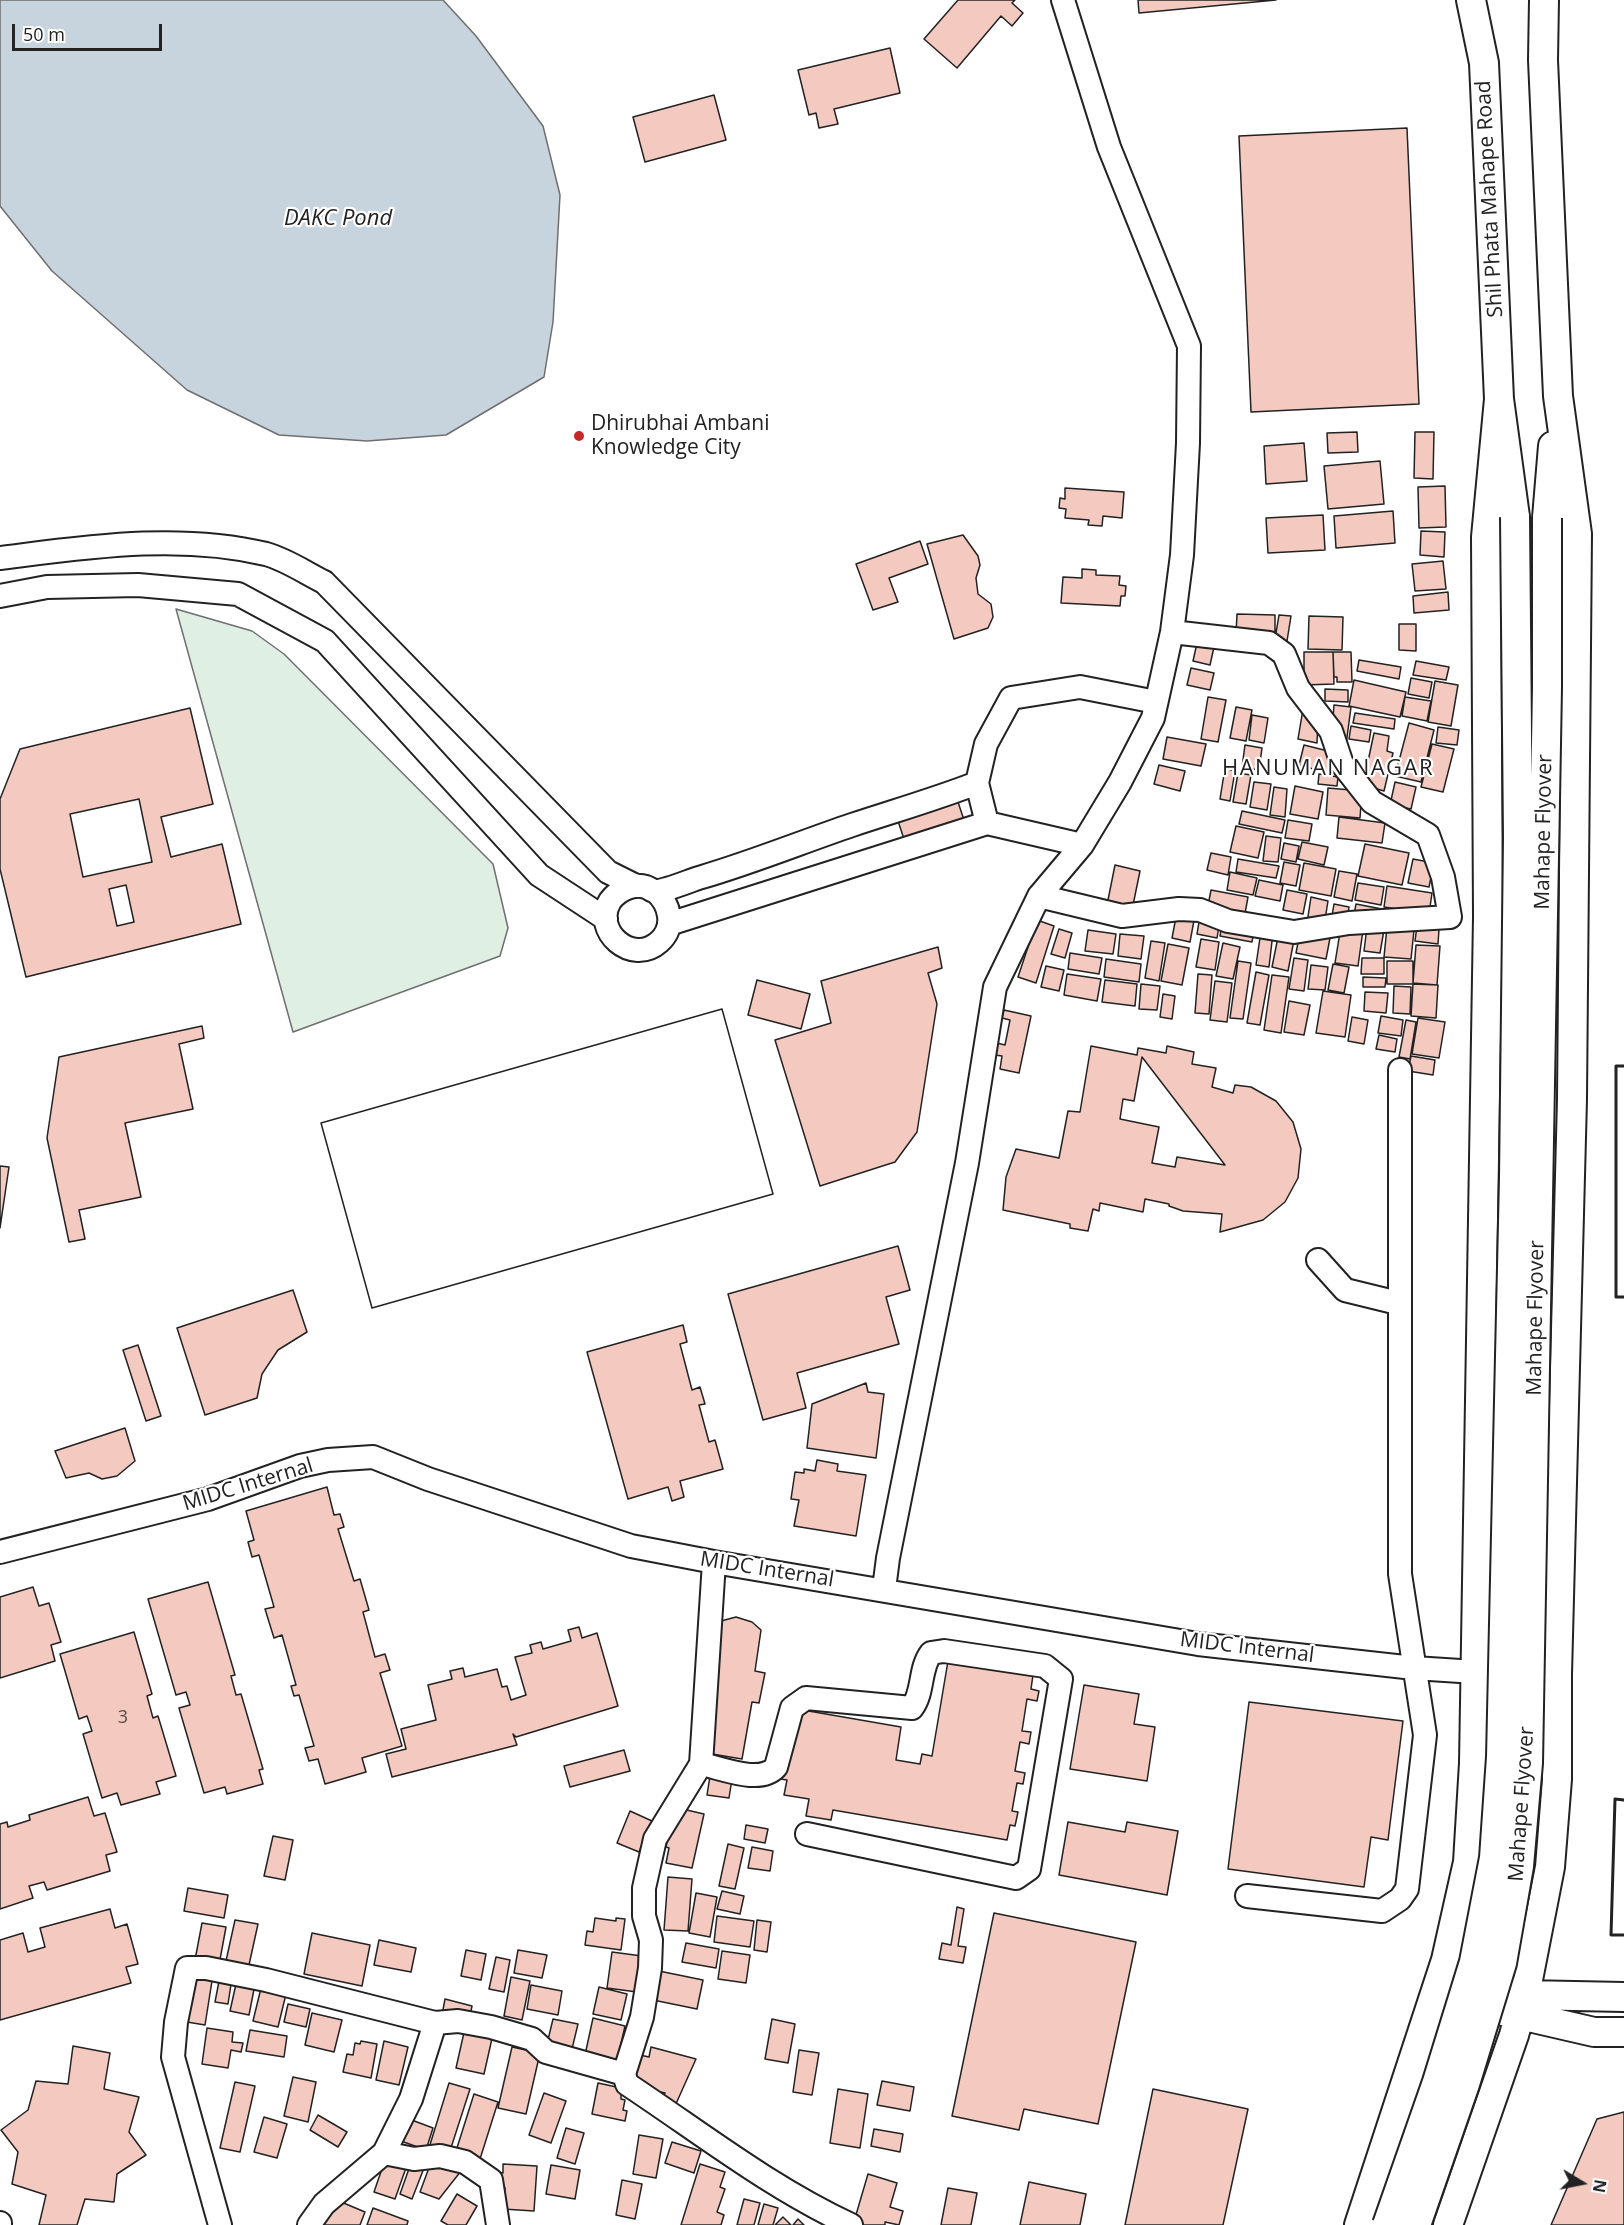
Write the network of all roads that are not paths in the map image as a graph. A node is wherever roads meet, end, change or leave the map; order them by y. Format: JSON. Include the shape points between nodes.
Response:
{"nodes":[{"id":1,"x":1063,"y":0,"type":"edge"},
{"id":2,"x":1471,"y":0,"type":"edge"},
{"id":3,"x":1486,"y":0,"type":"edge"},
{"id":4,"x":1530,"y":0,"type":"edge"},
{"id":5,"x":1544,"y":0,"type":"edge"},
{"id":6,"x":1542,"y":60,"type":"junction"},
{"id":7,"x":1484,"y":63,"type":"junction"},
{"id":8,"x":1558,"y":396,"type":"junction"},
{"id":9,"x":1499,"y":399,"type":"junction"},
{"id":10,"x":0,"y":558,"type":"edge"},
{"id":11,"x":0,"y":596,"type":"edge"},
{"id":12,"x":1172,"y":632,"type":"junction"},
{"id":13,"x":1156,"y":702,"type":"junction"},
{"id":14,"x":977,"y":783,"type":"junction"},
{"id":15,"x":987,"y":823,"type":"junction"},
{"id":16,"x":1082,"y":845,"type":"junction"},
{"id":17,"x":645,"y":888,"type":"junction"},
{"id":18,"x":1040,"y":896,"type":"junction"},
{"id":19,"x":606,"y":919,"type":"junction"},
{"id":20,"x":669,"y":924,"type":"junction"},
{"id":21,"x":1400,"y":1070,"type":"dead end"},
{"id":22,"x":1318,"y":1260,"type":"dead end"},
{"id":23,"x":1398,"y":1303,"type":"junction"},
{"id":24,"x":0,"y":1552,"type":"edge"},
{"id":25,"x":714,"y":1562,"type":"junction"},
{"id":26,"x":884,"y":1589,"type":"junction"},
{"id":27,"x":1414,"y":1668,"type":"junction"},
{"id":28,"x":1474,"y":1673,"type":"junction"},
{"id":29,"x":1557,"y":1674,"type":"junction"},
{"id":30,"x":701,"y":1764,"type":"junction"},
{"id":31,"x":807,"y":1834,"type":"dead end"},
{"id":32,"x":1247,"y":1896,"type":"dead end"},
{"id":33,"x":1440,"y":1983,"type":"junction"},
{"id":34,"x":1624,"y":1997,"type":"edge"},
{"id":35,"x":1522,"y":2005,"type":"junction"},
{"id":36,"x":435,"y":2023,"type":"junction"},
{"id":37,"x":1624,"y":2032,"type":"edge"},
{"id":38,"x":624,"y":2074,"type":"junction"},
{"id":39,"x":384,"y":2153,"type":"junction"},
{"id":40,"x":220,"y":2225,"type":"edge"},
{"id":41,"x":309,"y":2225,"type":"edge"},
{"id":42,"x":498,"y":2225,"type":"edge"},
{"id":43,"x":851,"y":2225,"type":"edge"},
{"id":44,"x":1359,"y":2225,"type":"edge"},
{"id":45,"x":1388,"y":2225,"type":"edge"},
{"id":46,"x":1416,"y":2225,"type":"edge"},
{"id":47,"x":1448,"y":2225,"type":"edge"}],
"edges":[{"from":1,"to":12,"type":"street","via":[[1109,147],[1189,346],[1182,555]]},
{"from":2,"to":7,"type":"main road","name":"Shil Phata Mahape Road"},
{"from":3,"to":7,"type":"main road"},
{"from":4,"to":6,"type":"main road"},
{"from":5,"to":6,"type":"main road"},
{"from":6,"to":8,"type":"main road"},
{"from":7,"to":9,"type":"main road","name":"Shil Phata Mahape Road"},
{"from":8,"to":29,"type":"main road","via":[[1577,542],[1572,1099]]},
{"from":8,"to":46,"type":"main road","name":"Mahape Flyover","bridge":true,"via":[[1547,518],[1528,1762],[1519,1866],[1502,1963]]},
{"from":9,"to":28,"type":"main road","via":[[1486,537],[1488,917]]},
{"from":9,"to":45,"type":"main road","name":"Mahape Flyover","bridge":true,"via":[[1515,517],[1518,850],[1501,1758],[1494,1858],[1474,1962]]},
{"from":10,"to":17,"type":"street","via":[[96,546],[184,542],[268,554],[324,582],[608,872]]},
{"from":11,"to":19,"type":"street","via":[[47,587],[138,585],[238,594],[325,641],[539,875]]},
{"from":12,"to":13,"type":"street"},
{"from":12,"to":18,"type":"street","via":[[1269,643],[1278,648],[1298,688],[1330,731],[1342,764],[1372,802],[1428,835],[1443,877],[1450,917],[1349,923],[1294,932],[1228,921],[1200,910],[1122,916]]},
{"from":13,"to":14,"type":"street","via":[[1080,687],[1011,698],[986,744]]},
{"from":13,"to":16,"type":"street","via":[[1153,718],[1137,750]]},
{"from":14,"to":15,"type":"street"},
{"from":14,"to":17,"type":"street","via":[[722,871]]},
{"from":15,"to":16,"type":"street"},
{"from":15,"to":20,"type":"street"},
{"from":16,"to":18,"type":"street"},
{"from":17,"to":19,"type":"street","via":[[626,888],[611,900]]},
{"from":17,"to":20,"type":"street","via":[[667,905]]},
{"from":18,"to":26,"type":"street","via":[[995,987],[967,1163]]},
{"from":19,"to":20,"type":"street","via":[[612,937],[639,950],[658,942]]},
{"from":21,"to":23,"type":"street"},
{"from":22,"to":23,"type":"street","via":[[1346,1290]]},
{"from":23,"to":27,"type":"street","via":[[1400,1574]]},
{"from":24,"to":25,"type":"street","name":"MIDC Internal","via":[[208,1499],[300,1466],[373,1457],[631,1546]]},
{"from":25,"to":26,"type":"street","name":"MIDC Internal"},
{"from":25,"to":30,"type":"street"},
{"from":26,"to":27,"type":"street","name":"MIDC Internal","via":[[1198,1644]]},
{"from":27,"to":28,"type":"street","name":"MIDC Internal"},
{"from":27,"to":32,"type":"street","via":[[1425,1735],[1407,1889],[1400,1899],[1382,1911]]},
{"from":28,"to":29,"type":"street","name":"MIDC Internal"},
{"from":28,"to":33,"type":"main road","via":[[1468,1862]]},
{"from":29,"to":35,"type":"main road","via":[[1557,1779],[1550,1868]]},
{"from":30,"to":31,"type":"street","via":[[760,1776],[770,1774],[776,1767],[792,1708],[806,1698],[912,1708],[917,1702],[924,1663],[931,1653],[944,1651],[1045,1666],[1061,1679],[1029,1869],[1024,1875],[1016,1878]]},
{"from":30,"to":38,"type":"street","via":[[655,1839],[644,1888],[644,1916],[651,1941],[650,1968],[642,2017]]},
{"from":33,"to":35,"type":"main road"},
{"from":33,"to":44,"type":"main road"},
{"from":34,"to":35,"type":"main road"},
{"from":35,"to":37,"type":"main road","via":[[1594,2032]]},
{"from":35,"to":47,"type":"main road"},
{"from":36,"to":38,"type":"street","via":[[458,2021],[491,2027],[532,2039],[546,2052]]},
{"from":36,"to":39,"type":"street","via":[[411,2098]]},
{"from":36,"to":40,"type":"street","via":[[266,1980],[187,1968],[173,2057]]},
{"from":38,"to":43,"type":"street","via":[[627,2084],[714,2145],[812,2207]]},
{"from":39,"to":41,"type":"street","via":[[324,2204]]},
{"from":39,"to":42,"type":"street","via":[[414,2159],[440,2156],[465,2162],[490,2180]]}]}
